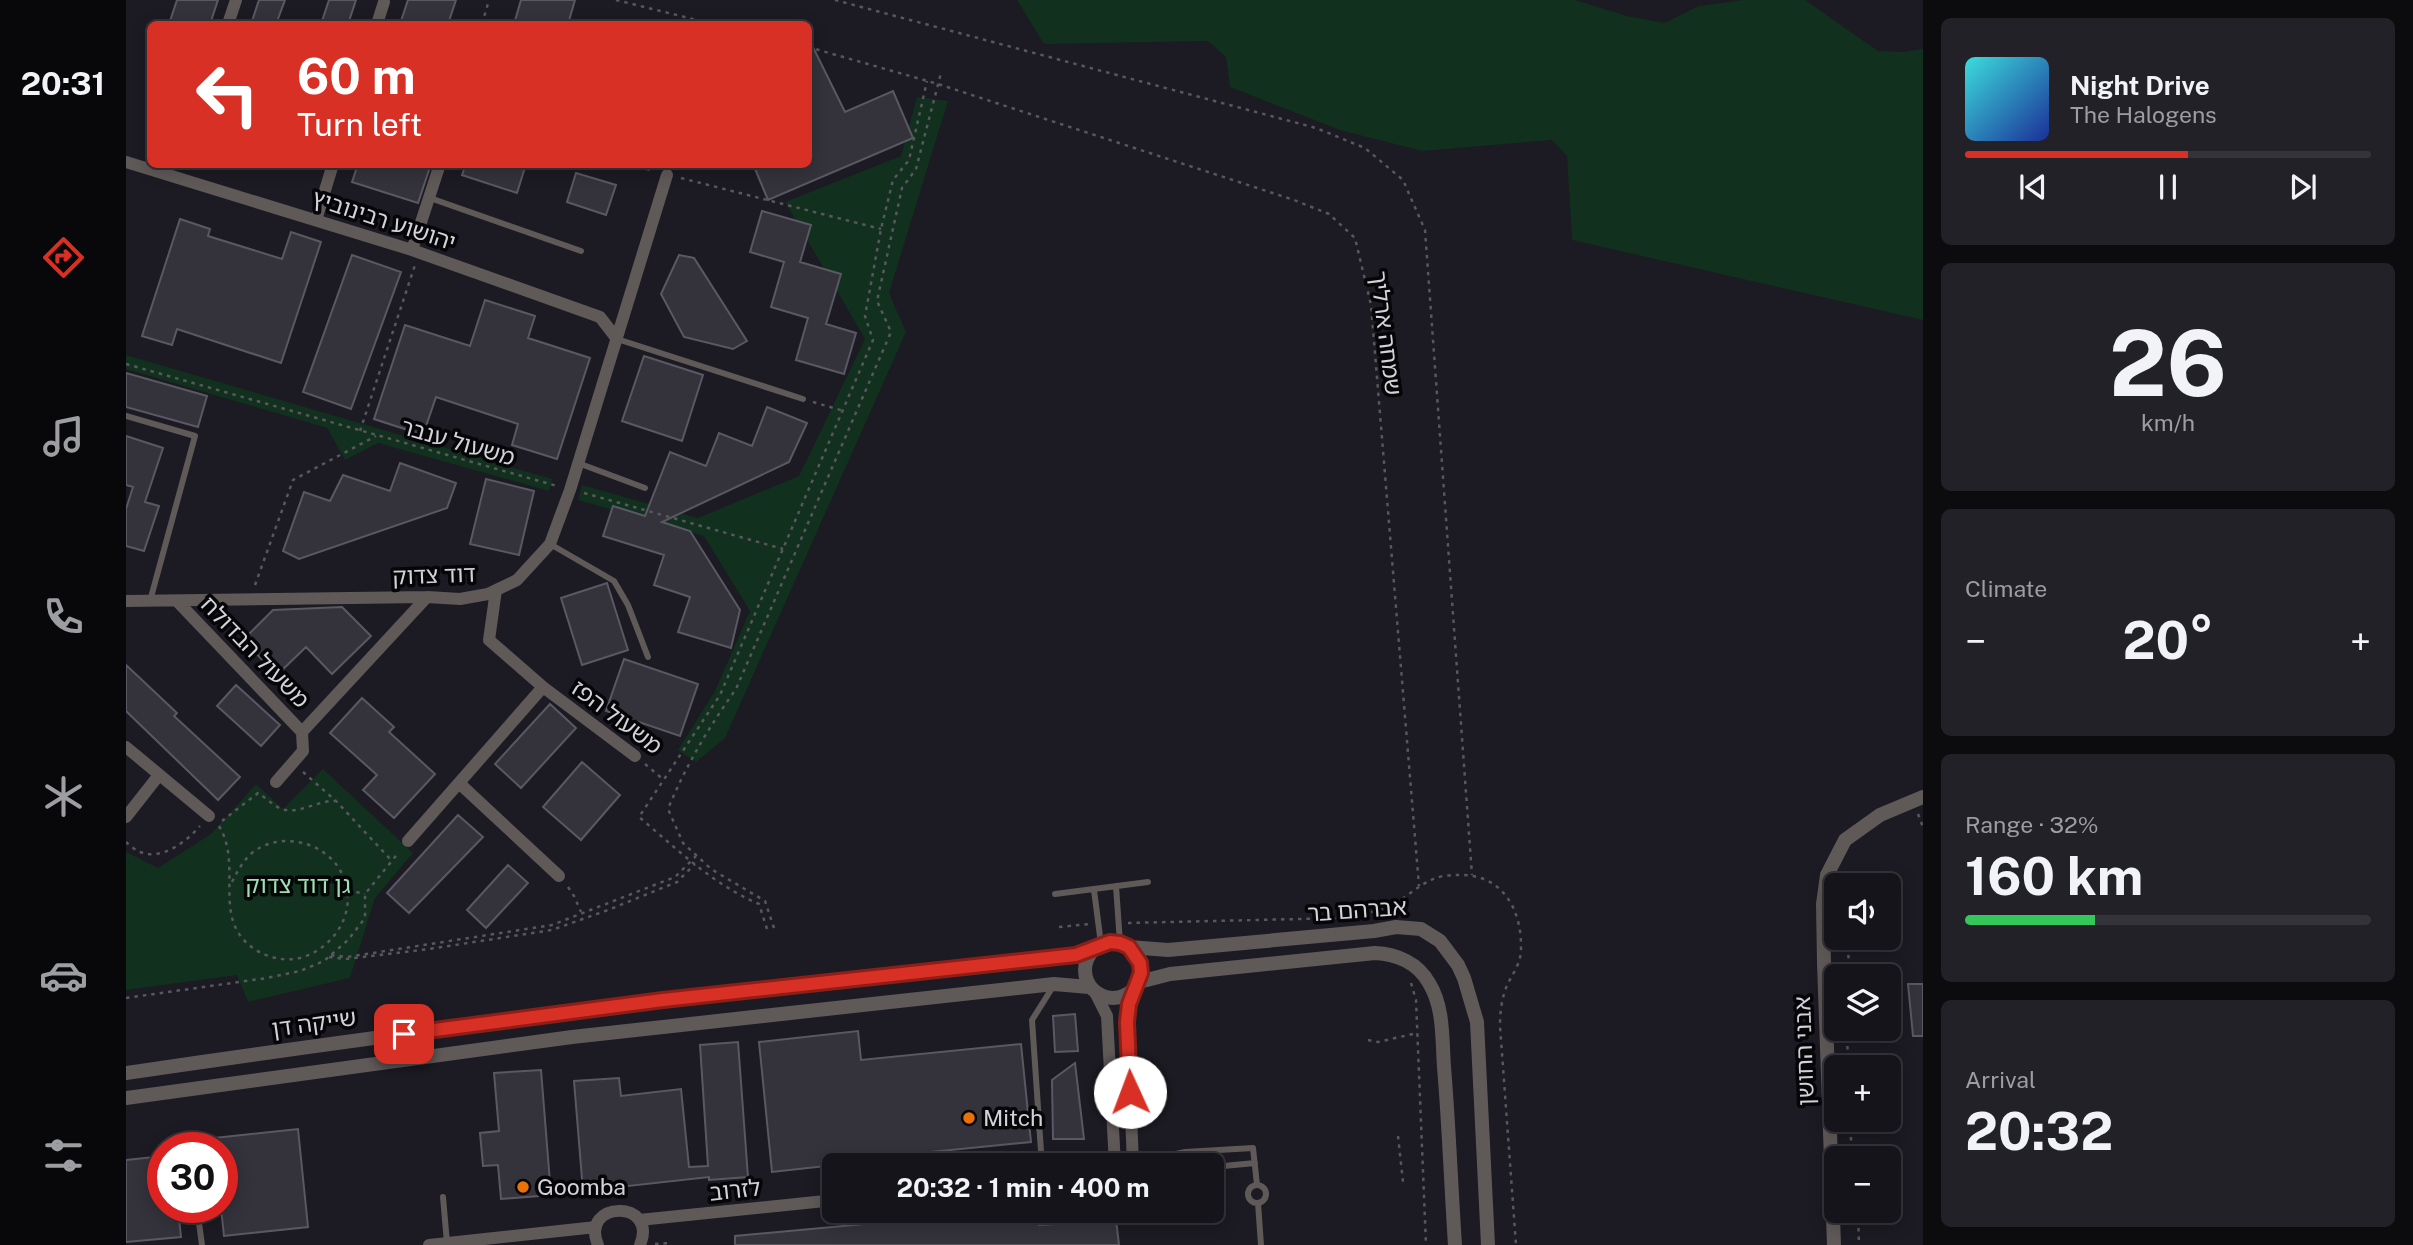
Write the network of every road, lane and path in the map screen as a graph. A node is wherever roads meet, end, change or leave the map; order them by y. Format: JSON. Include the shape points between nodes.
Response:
{"nodes":[{"id":1,"x":236,"y":0,"type":"edge"},
{"id":2,"x":489,"y":0,"type":"edge"},
{"id":3,"x":616,"y":0,"type":"edge"},
{"id":4,"x":835,"y":0,"type":"edge"},
{"id":5,"x":384,"y":2,"type":"edge"},
{"id":6,"x":229,"y":21,"type":"edge"},
{"id":7,"x":378,"y":21,"type":"edge"},
{"id":8,"x":483,"y":21,"type":"edge"},
{"id":9,"x":701,"y":21,"type":"edge"},
{"id":10,"x":812,"y":48,"type":"edge"},
{"id":11,"x":941,"y":73,"type":"dead end"},
{"id":12,"x":927,"y":81,"type":"junction"},
{"id":13,"x":938,"y":84,"type":"junction"},
{"id":14,"x":126,"y":162,"type":"edge"},
{"id":15,"x":182,"y":168,"type":"edge"},
{"id":16,"x":332,"y":168,"type":"edge"},
{"id":17,"x":439,"y":168,"type":"edge"},
{"id":18,"x":643,"y":168,"type":"edge"},
{"id":19,"x":667,"y":175,"type":"junction"},
{"id":20,"x":178,"y":178,"type":"junction"},
{"id":21,"x":430,"y":198,"type":"junction"},
{"id":22,"x":316,"y":220,"type":"junction"},
{"id":23,"x":881,"y":229,"type":"junction"},
{"id":24,"x":416,"y":251,"type":"junction"},
{"id":25,"x":581,"y":251,"type":"dead end"},
{"id":26,"x":617,"y":339,"type":"junction"},
{"id":27,"x":126,"y":364,"type":"edge"},
{"id":28,"x":803,"y":398,"type":"joint"},
{"id":29,"x":844,"y":411,"type":"junction"},
{"id":30,"x":126,"y":416,"type":"edge"},
{"id":31,"x":360,"y":431,"type":"junction"},
{"id":32,"x":376,"y":436,"type":"junction"},
{"id":33,"x":578,"y":463,"type":"junction"},
{"id":34,"x":645,"y":488,"type":"dead end"},
{"id":35,"x":570,"y":489,"type":"junction"},
{"id":36,"x":550,"y":544,"type":"junction"},
{"id":37,"x":783,"y":549,"type":"junction"},
{"id":38,"x":496,"y":590,"type":"junction"},
{"id":39,"x":427,"y":597,"type":"junction"},
{"id":40,"x":250,"y":599,"type":"junction"},
{"id":41,"x":126,"y":601,"type":"edge"},
{"id":42,"x":150,"y":601,"type":"junction"},
{"id":43,"x":177,"y":601,"type":"junction"},
{"id":44,"x":648,"y":657,"type":"dead end"},
{"id":45,"x":544,"y":687,"type":"junction"},
{"id":46,"x":302,"y":732,"type":"junction"},
{"id":47,"x":126,"y":747,"type":"edge"},
{"id":48,"x":635,"y":756,"type":"joint"},
{"id":49,"x":294,"y":764,"type":"junction"},
{"id":50,"x":159,"y":775,"type":"junction"},
{"id":51,"x":664,"y":780,"type":"junction"},
{"id":52,"x":276,"y":782,"type":"dead end"},
{"id":53,"x":459,"y":783,"type":"junction"},
{"id":54,"x":1923,"y":797,"type":"edge"},
{"id":55,"x":336,"y":801,"type":"junction"},
{"id":56,"x":209,"y":816,"type":"joint"},
{"id":57,"x":126,"y":817,"type":"edge"},
{"id":58,"x":408,"y":841,"type":"joint"},
{"id":59,"x":126,"y":842,"type":"edge"},
{"id":60,"x":697,"y":856,"type":"junction"},
{"id":61,"x":392,"y":861,"type":"junction"},
{"id":62,"x":691,"y":861,"type":"junction"},
{"id":63,"x":695,"y":864,"type":"junction"},
{"id":64,"x":1472,"y":875,"type":"dead end"},
{"id":65,"x":559,"y":876,"type":"joint"},
{"id":66,"x":1148,"y":883,"type":"dead end"},
{"id":67,"x":231,"y":884,"type":"junction"},
{"id":68,"x":1116,"y":886,"type":"junction"},
{"id":69,"x":1419,"y":886,"type":"dead end"},
{"id":70,"x":347,"y":890,"type":"junction"},
{"id":71,"x":1094,"y":890,"type":"junction"},
{"id":72,"x":365,"y":894,"type":"junction"},
{"id":73,"x":1055,"y":894,"type":"dead end"},
{"id":74,"x":581,"y":914,"type":"junction"},
{"id":75,"x":588,"y":917,"type":"junction"},
{"id":76,"x":774,"y":928,"type":"dead end"},
{"id":77,"x":767,"y":929,"type":"dead end"},
{"id":78,"x":1125,"y":945,"type":"junction"},
{"id":79,"x":1097,"y":947,"type":"junction"},
{"id":80,"x":330,"y":956,"type":"junction"},
{"id":81,"x":1410,"y":981,"type":"dead end"},
{"id":82,"x":1054,"y":984,"type":"junction"},
{"id":83,"x":1136,"y":986,"type":"junction"},
{"id":84,"x":1093,"y":990,"type":"junction"},
{"id":85,"x":126,"y":998,"type":"edge"},
{"id":86,"x":1417,"y":1033,"type":"junction"},
{"id":87,"x":1368,"y":1040,"type":"dead end"},
{"id":88,"x":126,"y":1073,"type":"edge"},
{"id":89,"x":126,"y":1098,"type":"edge"},
{"id":90,"x":1398,"y":1136,"type":"dead end"},
{"id":91,"x":1041,"y":1153,"type":"edge"},
{"id":92,"x":1113,"y":1153,"type":"edge"},
{"id":93,"x":1133,"y":1153,"type":"edge"},
{"id":94,"x":1180,"y":1153,"type":"edge"},
{"id":95,"x":1255,"y":1163,"type":"junction"},
{"id":96,"x":1224,"y":1166,"type":"edge"},
{"id":97,"x":1403,"y":1181,"type":"dead end"},
{"id":98,"x":1257,"y":1185,"type":"junction"},
{"id":99,"x":443,"y":1197,"type":"dead end"},
{"id":100,"x":822,"y":1201,"type":"edge"},
{"id":101,"x":1258,"y":1203,"type":"junction"},
{"id":102,"x":639,"y":1220,"type":"junction"},
{"id":103,"x":199,"y":1223,"type":"edge"},
{"id":104,"x":1858,"y":1223,"type":"edge"},
{"id":105,"x":596,"y":1227,"type":"junction"},
{"id":106,"x":447,"y":1243,"type":"junction"},
{"id":107,"x":202,"y":1245,"type":"edge"},
{"id":108,"x":429,"y":1245,"type":"edge"},
{"id":109,"x":598,"y":1245,"type":"edge"},
{"id":110,"x":640,"y":1245,"type":"edge"},
{"id":111,"x":1261,"y":1245,"type":"edge"},
{"id":112,"x":1426,"y":1245,"type":"edge"},
{"id":113,"x":1452,"y":1245,"type":"edge"},
{"id":114,"x":1488,"y":1245,"type":"edge"},
{"id":115,"x":1834,"y":1245,"type":"edge"},
{"id":116,"x":1859,"y":1245,"type":"edge"}],
"edges":[{"from":1,"to":6,"type":"street"},
{"from":2,"to":8,"type":"path"},
{"from":3,"to":9,"type":"path"},
{"from":4,"to":64,"type":"path","via":[[1316,128],[1365,148],[1403,180],[1426,230]]},
{"from":5,"to":7,"type":"street"},
{"from":10,"to":12,"type":"path","name":"שמחה ארליך"},
{"from":11,"to":13,"type":"path"},
{"from":12,"to":13,"type":"path","name":"שמחה ארליך"},
{"from":12,"to":23,"type":"path","via":[[909,160],[893,180]]},
{"from":13,"to":60,"type":"path","via":[[916,169],[902,188],[877,301],[891,332],[736,689],[707,730],[667,809],[682,843]]},
{"from":13,"to":69,"type":"path","name":"שמחה ארליך","via":[[1294,200],[1329,214],[1355,238],[1371,304]]},
{"from":14,"to":20,"type":"street","name":"יהושוע רבינוביץ"},
{"from":15,"to":20,"type":"street"},
{"from":16,"to":22,"type":"street"},
{"from":17,"to":21,"type":"street"},
{"from":18,"to":19,"type":"path"},
{"from":19,"to":23,"type":"path"},
{"from":19,"to":26,"type":"street","name":"דוד צדוק"},
{"from":20,"to":22,"type":"street","name":"יהושוע רבינוביץ"},
{"from":21,"to":24,"type":"street"},
{"from":21,"to":25,"type":"lane"},
{"from":22,"to":24,"type":"street","name":"יהושוע רבינוביץ"},
{"from":23,"to":29,"type":"path","via":[[866,316],[873,340]]},
{"from":24,"to":26,"type":"street","name":"יהושוע רבינוביץ","via":[[600,317]]},
{"from":24,"to":31,"type":"path"},
{"from":26,"to":28,"type":"lane"},
{"from":26,"to":33,"type":"street","name":"דוד צדוק"},
{"from":27,"to":31,"type":"path","name":"משעול ענבר"},
{"from":28,"to":29,"type":"path"},
{"from":29,"to":37,"type":"path"},
{"from":30,"to":42,"type":"lane","via":[[195,436]]},
{"from":31,"to":32,"type":"path","name":"משעול ענבר"},
{"from":32,"to":35,"type":"path","name":"משעול ענבר"},
{"from":32,"to":40,"type":"path","via":[[293,480]]},
{"from":33,"to":34,"type":"lane"},
{"from":33,"to":35,"type":"street","name":"דוד צדוק"},
{"from":35,"to":36,"type":"street","name":"דוד צדוק"},
{"from":35,"to":37,"type":"path","name":"משעול ענבר"},
{"from":36,"to":38,"type":"street","name":"דוד צדוק","via":[[517,580]]},
{"from":36,"to":44,"type":"lane","via":[[614,580]]},
{"from":37,"to":51,"type":"path","via":[[720,695]]},
{"from":38,"to":39,"type":"street","name":"דוד צדוק","via":[[460,599]]},
{"from":38,"to":45,"type":"street","name":"משעול הפז","via":[[489,640]]},
{"from":39,"to":40,"type":"street","name":"דוד צדוק"},
{"from":39,"to":46,"type":"street","name":"משעול הבדולח"},
{"from":40,"to":43,"type":"street","name":"דוד צדוק"},
{"from":41,"to":42,"type":"street","name":"דוד צדוק"},
{"from":42,"to":43,"type":"street","name":"דוד צדוק"},
{"from":43,"to":46,"type":"street","name":"משעול הבדולח"},
{"from":45,"to":48,"type":"street","name":"משעול הפז"},
{"from":45,"to":53,"type":"street","name":"משעול הפז"},
{"from":46,"to":49,"type":"street","name":"משעול הבדולח","via":[[303,751]]},
{"from":47,"to":50,"type":"street"},
{"from":48,"to":51,"type":"path","name":"משעול הפז"},
{"from":49,"to":52,"type":"street"},
{"from":49,"to":55,"type":"path"},
{"from":50,"to":56,"type":"street"},
{"from":50,"to":57,"type":"street"},
{"from":51,"to":62,"type":"path","via":[[639,817]]},
{"from":53,"to":58,"type":"street","name":"משעול הפז"},
{"from":53,"to":65,"type":"street"},
{"from":54,"to":115,"type":"street","name":"אבני החושן","via":[[1862,827],[1846,840],[1827,875],[1823,904]]},
{"from":55,"to":61,"type":"path"},
{"from":55,"to":67,"type":"path","via":[[291,811],[278,808],[258,793],[218,824],[227,839]]},
{"from":56,"to":59,"type":"path","via":[[189,839],[156,855],[139,852]]},
{"from":58,"to":61,"type":"path"},
{"from":60,"to":62,"type":"path"},
{"from":60,"to":76,"type":"path","via":[[765,901]]},
{"from":61,"to":72,"type":"path"},
{"from":62,"to":63,"type":"path"},
{"from":62,"to":74,"type":"path","via":[[675,877]]},
{"from":63,"to":75,"type":"path","via":[[677,882]]},
{"from":63,"to":77,"type":"path","via":[[737,895],[759,904]]},
{"from":65,"to":74,"type":"path"},
{"from":66,"to":68,"type":"lane"},
{"from":67,"to":70,"type":"path","via":[[254,852],[272,843],[292,841],[311,845],[328,856],[341,871]]},
{"from":67,"to":70,"type":"path","via":[[233,922],[243,939],[275,958],[295,959],[329,943],[341,928]]},
{"from":68,"to":71,"type":"lane"},
{"from":68,"to":78,"type":"lane"},
{"from":70,"to":72,"type":"path"},
{"from":71,"to":73,"type":"lane"},
{"from":71,"to":79,"type":"lane"},
{"from":72,"to":80,"type":"path","via":[[365,918]]},
{"from":74,"to":75,"type":"path"},
{"from":74,"to":80,"type":"path","via":[[552,925]]},
{"from":75,"to":80,"type":"path","via":[[523,935],[346,959]]},
{"from":78,"to":79,"type":"street","via":[[1110,942]]},
{"from":78,"to":83,"type":"street","via":[[1140,963]]},
{"from":78,"to":114,"type":"street","name":"אברהם בר","via":[[1168,950],[1396,927],[1421,929],[1434,936],[1458,965],[1477,1022]]},
{"from":79,"to":84,"type":"street","via":[[1084,968]]},
{"from":79,"to":88,"type":"street","name":"שייקה דן","via":[[1076,955],[663,1000]]},
{"from":80,"to":85,"type":"path","via":[[300,971],[267,978]]},
{"from":81,"to":86,"type":"path"},
{"from":82,"to":84,"type":"street","name":"שייקה דן"},
{"from":82,"to":89,"type":"street","name":"שייקה דן","via":[[572,1037]]},
{"from":82,"to":91,"type":"lane","via":[[1032,1020]]},
{"from":83,"to":84,"type":"street","via":[[1115,999]]},
{"from":83,"to":93,"type":"street","via":[[1127,1022]]},
{"from":83,"to":113,"type":"street","name":"אברהם בר","via":[[1170,974],[1375,953],[1410,962],[1430,983],[1440,1012]]},
{"from":84,"to":92,"type":"street","via":[[1107,1016]]},
{"from":86,"to":87,"type":"path"},
{"from":86,"to":112,"type":"path"},
{"from":90,"to":97,"type":"path"},
{"from":94,"to":95,"type":"lane","via":[[1253,1148]]},
{"from":95,"to":96,"type":"lane"},
{"from":95,"to":98,"type":"lane"},
{"from":98,"to":101,"type":"lane","via":[[1265,1195]]},
{"from":98,"to":101,"type":"lane","via":[[1248,1195]]},
{"from":99,"to":106,"type":"lane"},
{"from":100,"to":102,"type":"street","name":"לזרוב"},
{"from":101,"to":111,"type":"lane"},
{"from":102,"to":105,"type":"street","name":"לזרוב","via":[[617,1210],[605,1214]]},
{"from":102,"to":110,"type":"street"},
{"from":103,"to":107,"type":"lane"},
{"from":104,"to":116,"type":"path"},
{"from":105,"to":106,"type":"street"},
{"from":105,"to":109,"type":"street"},
{"from":106,"to":108,"type":"street"}]}
